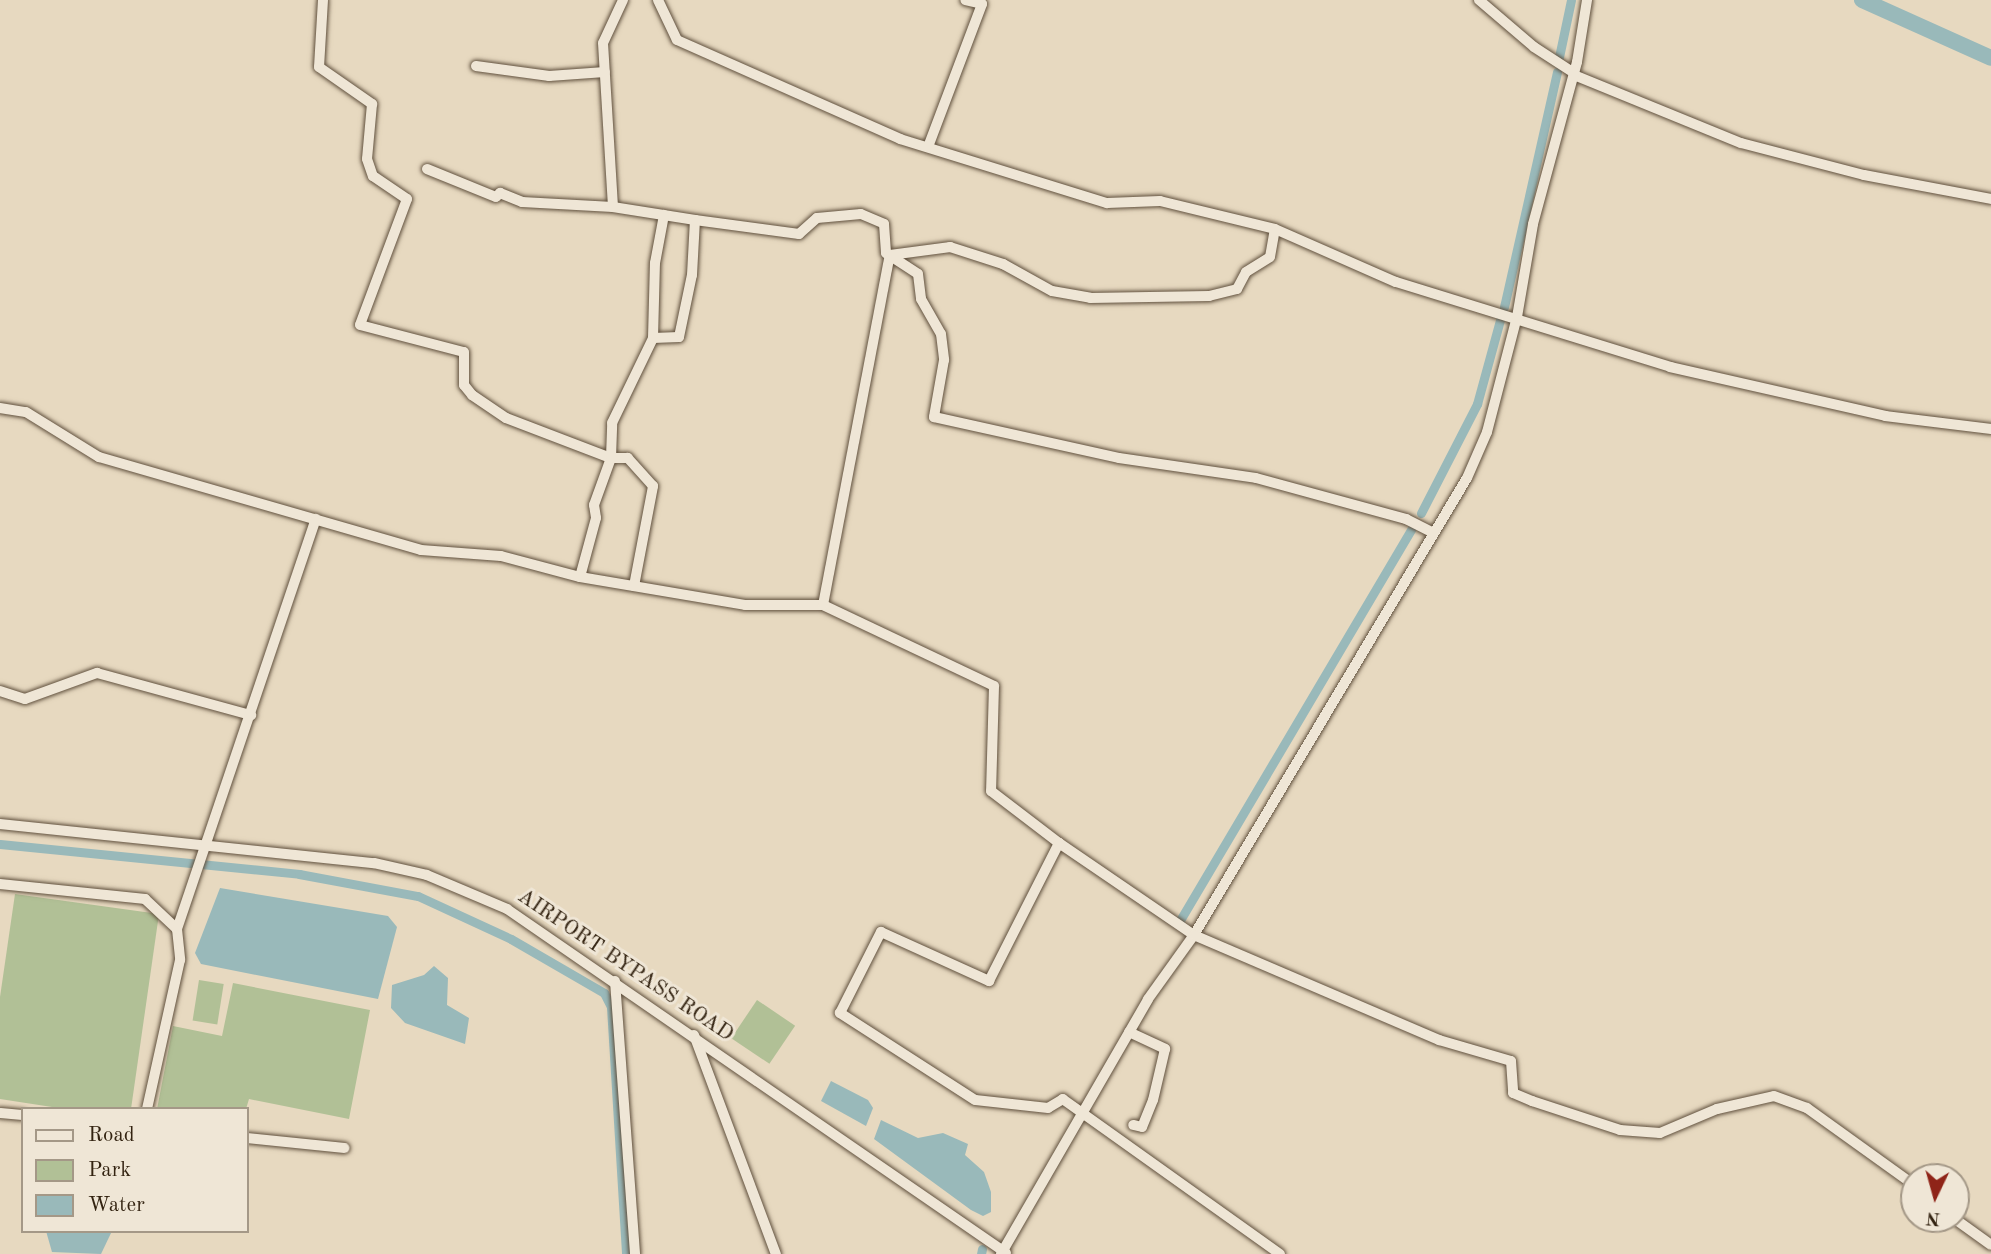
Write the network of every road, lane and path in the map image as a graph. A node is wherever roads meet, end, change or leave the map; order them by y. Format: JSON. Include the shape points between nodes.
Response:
{"nodes":[{"id":1,"x":323,"y":0,"type":"edge"},
{"id":2,"x":623,"y":0,"type":"edge"},
{"id":3,"x":658,"y":0,"type":"edge"},
{"id":4,"x":965,"y":0,"type":"edge"},
{"id":5,"x":1479,"y":0,"type":"edge"},
{"id":6,"x":1587,"y":0,"type":"edge"},
{"id":7,"x":983,"y":2,"type":"edge"},
{"id":8,"x":476,"y":66,"type":"dead end"},
{"id":9,"x":605,"y":72,"type":"junction"},
{"id":10,"x":1574,"y":74,"type":"junction"},
{"id":11,"x":929,"y":147,"type":"junction"},
{"id":12,"x":427,"y":169,"type":"dead end"},
{"id":13,"x":1991,"y":199,"type":"edge"},
{"id":14,"x":613,"y":207,"type":"junction"},
{"id":15,"x":664,"y":215,"type":"junction"},
{"id":16,"x":695,"y":220,"type":"junction"},
{"id":17,"x":1275,"y":229,"type":"junction"},
{"id":18,"x":890,"y":256,"type":"junction"},
{"id":19,"x":1517,"y":317,"type":"junction"},
{"id":20,"x":653,"y":338,"type":"junction"},
{"id":21,"x":0,"y":408,"type":"edge"},
{"id":22,"x":1991,"y":429,"type":"edge"},
{"id":23,"x":611,"y":458,"type":"junction"},
{"id":24,"x":316,"y":519,"type":"junction"},
{"id":25,"x":1434,"y":533,"type":"junction"},
{"id":26,"x":580,"y":576,"type":"junction"},
{"id":27,"x":634,"y":586,"type":"junction"},
{"id":28,"x":823,"y":605,"type":"junction"},
{"id":29,"x":0,"y":691,"type":"edge"},
{"id":30,"x":251,"y":715,"type":"junction"},
{"id":31,"x":0,"y":824,"type":"edge"},
{"id":32,"x":1059,"y":843,"type":"junction"},
{"id":33,"x":209,"y":845,"type":"junction"},
{"id":34,"x":0,"y":884,"type":"edge"},
{"id":35,"x":177,"y":929,"type":"junction"},
{"id":36,"x":1194,"y":935,"type":"junction"},
{"id":37,"x":615,"y":981,"type":"junction"},
{"id":38,"x":1129,"y":1032,"type":"junction"},
{"id":39,"x":694,"y":1035,"type":"junction"},
{"id":40,"x":147,"y":1107,"type":"edge"},
{"id":41,"x":1083,"y":1112,"type":"junction"},
{"id":42,"x":0,"y":1113,"type":"edge"},
{"id":43,"x":21,"y":1115,"type":"edge"},
{"id":44,"x":1133,"y":1125,"type":"dead end"},
{"id":45,"x":248,"y":1138,"type":"edge"},
{"id":46,"x":345,"y":1149,"type":"dead end"},
{"id":47,"x":1900,"y":1175,"type":"edge"},
{"id":48,"x":1970,"y":1230,"type":"edge"},
{"id":49,"x":1991,"y":1245,"type":"edge"},
{"id":50,"x":1003,"y":1252,"type":"edge"},
{"id":51,"x":635,"y":1254,"type":"edge"},
{"id":52,"x":776,"y":1254,"type":"edge"},
{"id":53,"x":1279,"y":1254,"type":"edge"}],
"edges":[{"from":1,"to":23,"type":"street","via":[[319,67],[372,104],[367,159],[373,176],[407,199],[360,325],[464,352],[464,384],[472,395],[506,418]]},
{"from":2,"to":9,"type":"street","via":[[603,43]]},
{"from":3,"to":11,"type":"street","via":[[677,40]]},
{"from":4,"to":7,"type":"street"},
{"from":5,"to":10,"type":"street"},
{"from":6,"to":10,"type":"street"},
{"from":7,"to":11,"type":"street"},
{"from":8,"to":9,"type":"street","via":[[549,76]]},
{"from":9,"to":14,"type":"street"},
{"from":10,"to":13,"type":"street","via":[[1741,143],[1864,175]]},
{"from":10,"to":19,"type":"street","via":[[1533,224]]},
{"from":11,"to":17,"type":"street","via":[[1107,203],[1160,201]]},
{"from":12,"to":14,"type":"street","via":[[496,197],[500,193],[522,202]]},
{"from":14,"to":15,"type":"street"},
{"from":15,"to":16,"type":"street"},
{"from":15,"to":20,"type":"street","via":[[655,263]]},
{"from":16,"to":18,"type":"street","via":[[800,234],[817,218],[861,214],[884,224]]},
{"from":16,"to":20,"type":"street","via":[[692,275],[679,337]]},
{"from":17,"to":18,"type":"street","via":[[1269,257],[1246,272],[1237,289],[1209,296],[1090,298],[1052,291],[1003,264],[950,247]]},
{"from":17,"to":19,"type":"street","via":[[1396,282]]},
{"from":18,"to":25,"type":"street","via":[[918,274],[921,299],[941,334],[944,360],[934,417],[1119,458],[1256,478],[1406,519]]},
{"from":18,"to":28,"type":"street"},
{"from":19,"to":22,"type":"street","via":[[1545,331],[1711,376],[1885,416]]},
{"from":19,"to":25,"type":"street","via":[[1487,432]]},
{"from":20,"to":23,"type":"street","via":[[618,404]]},
{"from":21,"to":24,"type":"street","via":[[26,412],[99,457]]},
{"from":23,"to":26,"type":"street","via":[[594,505],[596,518]]},
{"from":23,"to":27,"type":"street","via":[[628,458],[653,486]]},
{"from":24,"to":26,"type":"street","via":[[421,550],[501,556]]},
{"from":24,"to":30,"type":"street"},
{"from":25,"to":36,"type":"street"},
{"from":26,"to":27,"type":"street"},
{"from":27,"to":28,"type":"street","via":[[745,605]]},
{"from":28,"to":32,"type":"street","via":[[994,685],[991,791]]},
{"from":29,"to":30,"type":"street","via":[[25,699],[97,673]]},
{"from":30,"to":33,"type":"street"},
{"from":31,"to":33,"type":"street","name":"AIRPORT BYPASS ROAD"},
{"from":32,"to":36,"type":"street"},
{"from":32,"to":41,"type":"street","via":[[989,981],[881,932],[840,1013],[975,1100],[1048,1108],[1060,1099]]},
{"from":33,"to":35,"type":"street"},
{"from":33,"to":37,"type":"street","name":"AIRPORT BYPASS ROAD","via":[[374,863],[427,875],[507,909]]},
{"from":34,"to":35,"type":"street","via":[[145,899]]},
{"from":35,"to":40,"type":"street","via":[[180,960]]},
{"from":36,"to":38,"type":"street"},
{"from":36,"to":47,"type":"street","via":[[1439,1040],[1511,1061],[1513,1093],[1532,1101],[1620,1130],[1660,1133],[1717,1109],[1774,1096],[1807,1108]]},
{"from":37,"to":39,"type":"street","name":"AIRPORT BYPASS ROAD"},
{"from":37,"to":51,"type":"street"},
{"from":38,"to":41,"type":"street"},
{"from":38,"to":44,"type":"street","via":[[1165,1049],[1142,1127]]},
{"from":39,"to":50,"type":"street","name":"AIRPORT BYPASS ROAD"},
{"from":39,"to":52,"type":"street"},
{"from":41,"to":50,"type":"street"},
{"from":41,"to":53,"type":"street"},
{"from":42,"to":43,"type":"street"},
{"from":45,"to":46,"type":"street"},
{"from":48,"to":49,"type":"street"}]}
